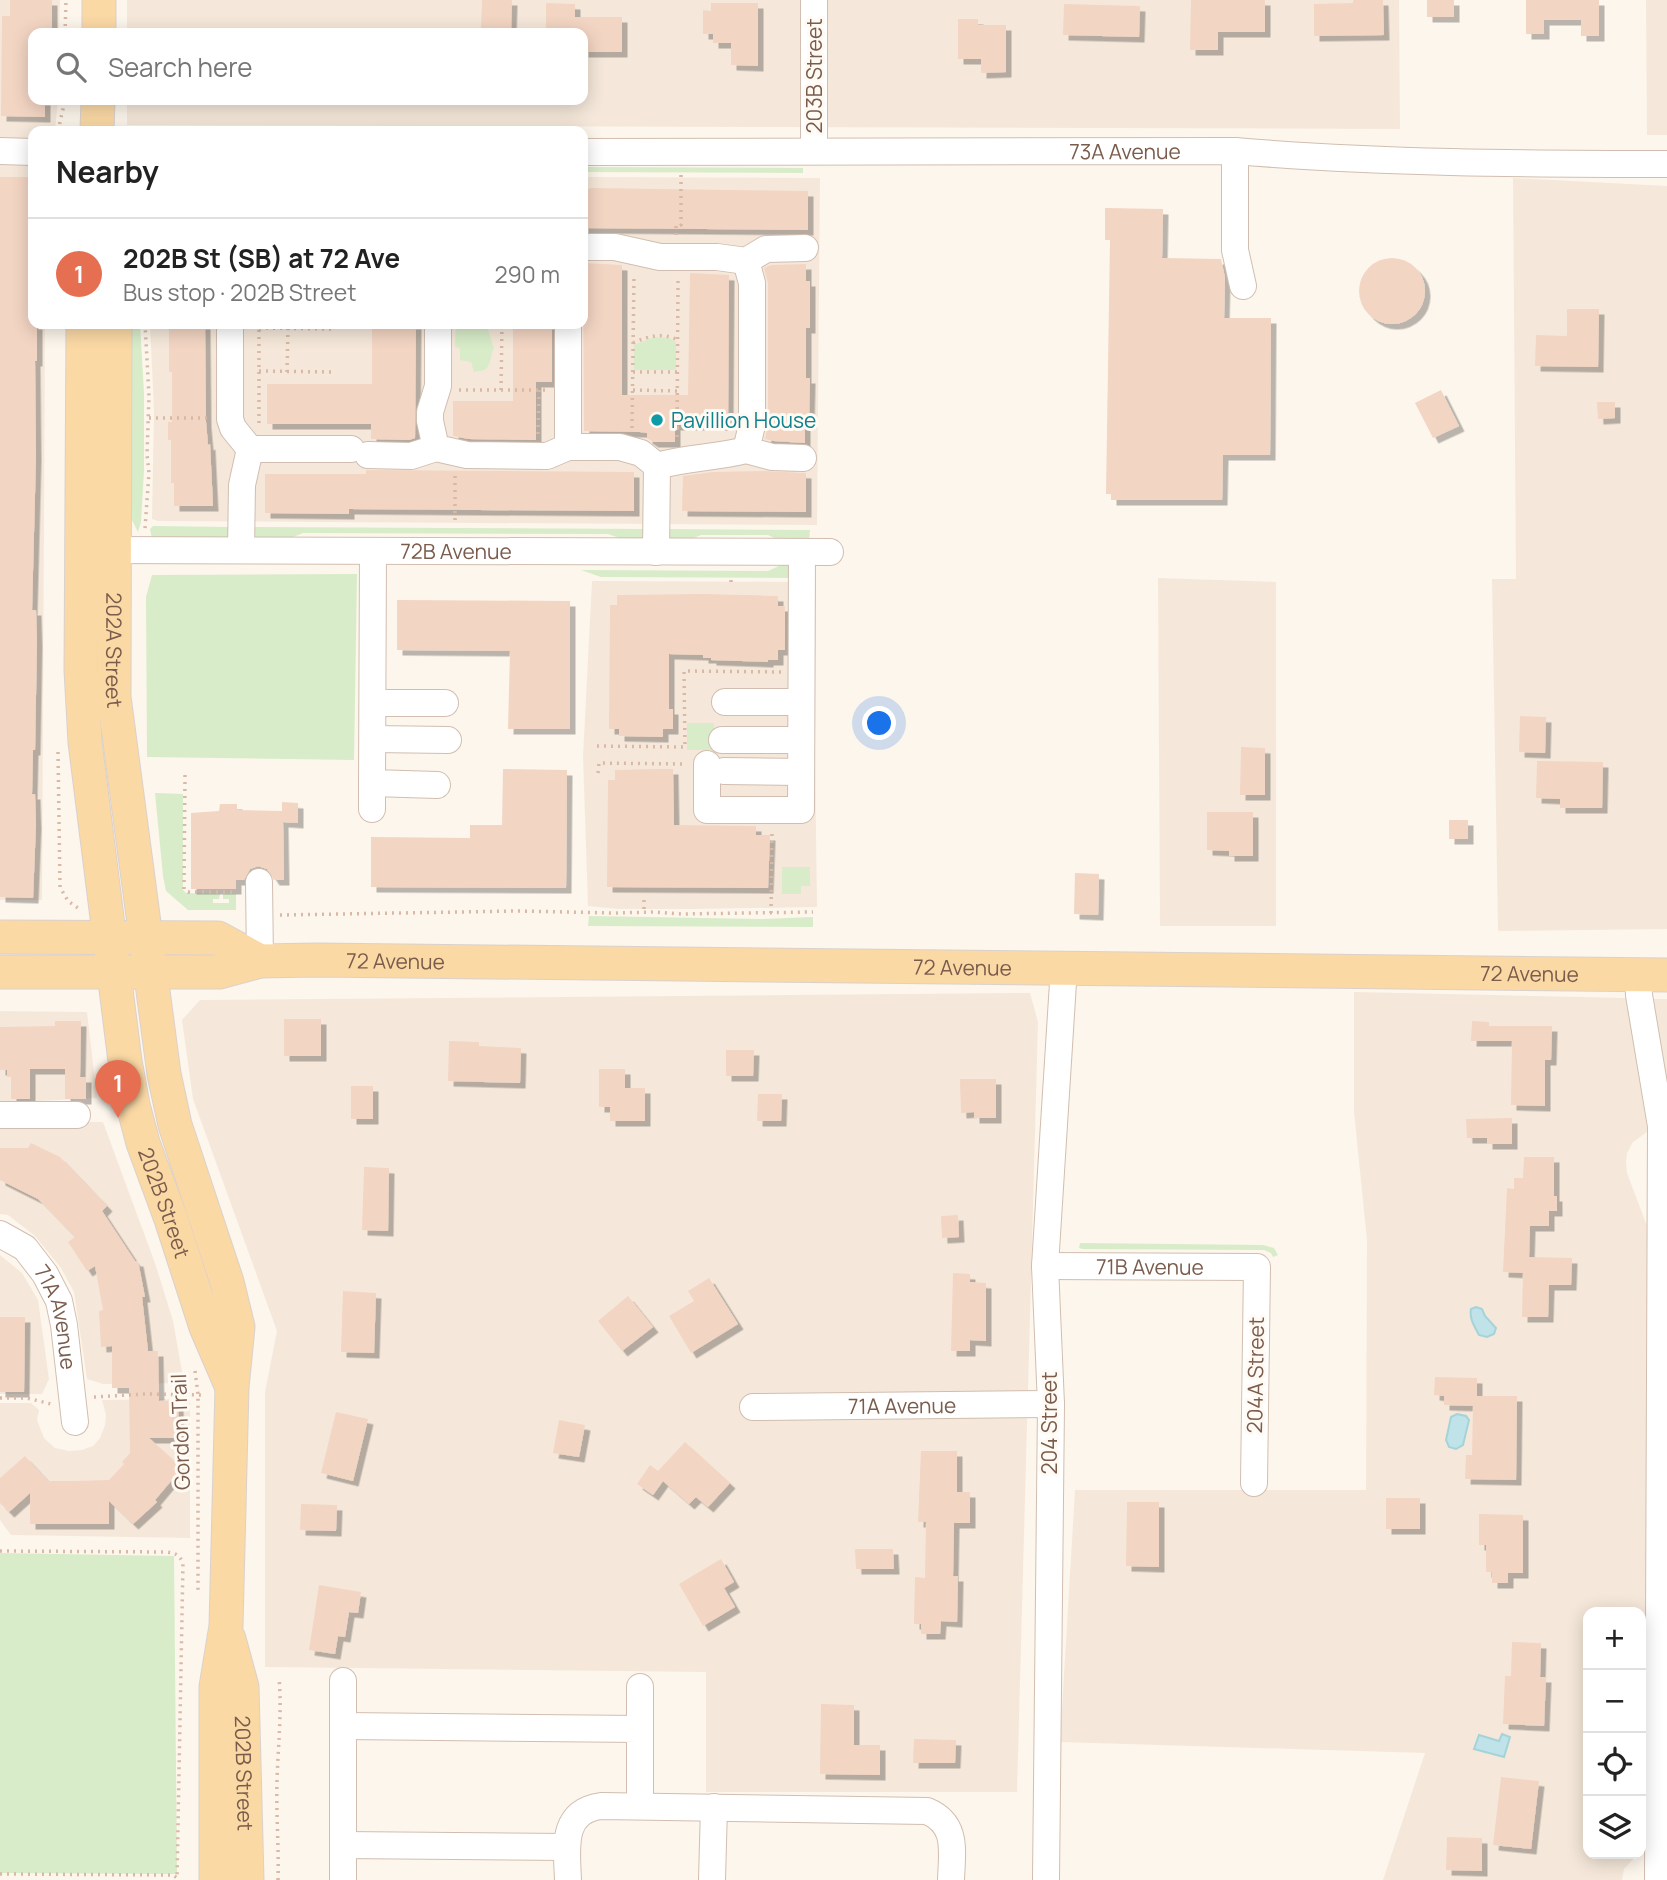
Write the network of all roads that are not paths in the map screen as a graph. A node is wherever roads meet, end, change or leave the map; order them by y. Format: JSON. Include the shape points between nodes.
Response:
{"nodes":[{"id":1,"x":99,"y":0,"type":"edge"},
{"id":2,"x":814,"y":0,"type":"edge"},
{"id":3,"x":99,"y":28,"type":"edge"},
{"id":4,"x":98,"y":105,"type":"edge"},
{"id":5,"x":97,"y":126,"type":"edge"},
{"id":6,"x":0,"y":151,"type":"edge"},
{"id":7,"x":814,"y":151,"type":"junction"},
{"id":8,"x":1235,"y":151,"type":"junction"},
{"id":9,"x":28,"y":152,"type":"edge"},
{"id":10,"x":588,"y":152,"type":"edge"},
{"id":11,"x":1667,"y":164,"type":"edge"},
{"id":12,"x":588,"y":247,"type":"edge"},
{"id":13,"x":805,"y":248,"type":"dead end"},
{"id":14,"x":746,"y":261,"type":"junction"},
{"id":15,"x":1243,"y":286,"type":"dead end"},
{"id":16,"x":83,"y":329,"type":"edge"},
{"id":17,"x":115,"y":329,"type":"edge"},
{"id":18,"x":230,"y":329,"type":"edge"},
{"id":19,"x":438,"y":329,"type":"edge"},
{"id":20,"x":568,"y":329,"type":"edge"},
{"id":21,"x":254,"y":439,"type":"junction"},
{"id":22,"x":739,"y":440,"type":"junction"},
{"id":23,"x":568,"y":447,"type":"junction"},
{"id":24,"x":436,"y":448,"type":"junction"},
{"id":25,"x":803,"y":458,"type":"dead end"},
{"id":26,"x":657,"y":466,"type":"junction"},
{"id":27,"x":130,"y":543,"type":"junction"},
{"id":28,"x":82,"y":550,"type":"junction"},
{"id":29,"x":241,"y":550,"type":"junction"},
{"id":30,"x":373,"y":551,"type":"junction"},
{"id":31,"x":656,"y":552,"type":"junction"},
{"id":32,"x":802,"y":552,"type":"junction"},
{"id":33,"x":830,"y":552,"type":"dead end"},
{"id":34,"x":725,"y":702,"type":"dead end"},
{"id":35,"x":801,"y":702,"type":"junction"},
{"id":36,"x":373,"y":703,"type":"junction"},
{"id":37,"x":445,"y":703,"type":"dead end"},
{"id":38,"x":373,"y":739,"type":"junction"},
{"id":39,"x":448,"y":740,"type":"dead end"},
{"id":40,"x":722,"y":740,"type":"dead end"},
{"id":41,"x":801,"y":740,"type":"junction"},
{"id":42,"x":801,"y":772,"type":"junction"},
{"id":43,"x":437,"y":785,"type":"dead end"},
{"id":44,"x":259,"y":897,"type":"road end"},
{"id":45,"x":0,"y":937,"type":"edge"},
{"id":46,"x":110,"y":937,"type":"junction"},
{"id":47,"x":146,"y":937,"type":"junction"},
{"id":48,"x":260,"y":961,"type":"junction"},
{"id":49,"x":1064,"y":967,"type":"junction"},
{"id":50,"x":0,"y":972,"type":"edge"},
{"id":51,"x":115,"y":972,"type":"junction"},
{"id":52,"x":150,"y":972,"type":"junction"},
{"id":53,"x":1653,"y":975,"type":"edge"},
{"id":54,"x":0,"y":1115,"type":"edge"},
{"id":55,"x":77,"y":1115,"type":"dead end"},
{"id":56,"x":0,"y":1234,"type":"edge"},
{"id":57,"x":1045,"y":1266,"type":"junction"},
{"id":58,"x":1257,"y":1267,"type":"joint"},
{"id":59,"x":232,"y":1392,"type":"junction"},
{"id":60,"x":1051,"y":1404,"type":"junction"},
{"id":61,"x":753,"y":1407,"type":"dead end"},
{"id":62,"x":74,"y":1416,"type":"road end"},
{"id":63,"x":1254,"y":1483,"type":"dead end"},
{"id":64,"x":226,"y":1626,"type":"junction"},
{"id":65,"x":343,"y":1681,"type":"dead end"},
{"id":66,"x":640,"y":1687,"type":"dead end"},
{"id":67,"x":344,"y":1726,"type":"junction"},
{"id":68,"x":640,"y":1729,"type":"junction"},
{"id":69,"x":640,"y":1806,"type":"junction"},
{"id":70,"x":715,"y":1807,"type":"junction"},
{"id":71,"x":344,"y":1845,"type":"junction"},
{"id":72,"x":567,"y":1847,"type":"junction"},
{"id":73,"x":216,"y":1880,"type":"edge"},
{"id":74,"x":247,"y":1880,"type":"edge"},
{"id":75,"x":343,"y":1880,"type":"edge"},
{"id":76,"x":568,"y":1880,"type":"edge"},
{"id":77,"x":712,"y":1880,"type":"edge"},
{"id":78,"x":951,"y":1880,"type":"edge"},
{"id":79,"x":1046,"y":1880,"type":"edge"},
{"id":80,"x":1658,"y":1880,"type":"edge"}],
"edges":[{"from":1,"to":3,"type":"main road"},
{"from":2,"to":7,"type":"street","name":"203B Street"},
{"from":4,"to":5,"type":"main road"},
{"from":6,"to":9,"type":"street"},
{"from":7,"to":8,"type":"street","name":"73A Avenue"},
{"from":7,"to":10,"type":"street","name":"73A Avenue"},
{"from":8,"to":11,"type":"street","name":"73A Avenue","via":[[1490,164]]},
{"from":8,"to":15,"type":"street","via":[[1235,250]]},
{"from":12,"to":14,"type":"street","via":[[615,247],[660,257]]},
{"from":13,"to":14,"type":"street","via":[[766,249]]},
{"from":14,"to":22,"type":"street","via":[[752,284],[752,425]]},
{"from":16,"to":28,"type":"main road","name":"202A Street"},
{"from":17,"to":27,"type":"main road","name":"202A Street"},
{"from":18,"to":21,"type":"street","via":[[230,419],[233,428]]},
{"from":19,"to":24,"type":"street","via":[[438,386],[430,412]]},
{"from":20,"to":23,"type":"street"},
{"from":21,"to":24,"type":"street","via":[[411,456]]},
{"from":21,"to":29,"type":"street","via":[[242,485]]},
{"from":22,"to":25,"type":"street","via":[[772,457]]},
{"from":22,"to":26,"type":"street","via":[[720,457],[685,458]]},
{"from":23,"to":24,"type":"street","via":[[547,456],[467,455]]},
{"from":23,"to":26,"type":"street","via":[[631,449]]},
{"from":26,"to":31,"type":"street"},
{"from":27,"to":28,"type":"street","name":"72B Avenue"},
{"from":27,"to":29,"type":"street","name":"72B Avenue"},
{"from":27,"to":47,"type":"main road","name":"202A Street","via":[[114,697]]},
{"from":28,"to":46,"type":"main road","name":"202A Street","via":[[85,742]]},
{"from":29,"to":30,"type":"street","name":"72B Avenue"},
{"from":30,"to":31,"type":"street","name":"72B Avenue"},
{"from":30,"to":36,"type":"street"},
{"from":31,"to":32,"type":"street","name":"72B Avenue"},
{"from":32,"to":33,"type":"street","name":"72B Avenue"},
{"from":32,"to":35,"type":"street"},
{"from":34,"to":35,"type":"street"},
{"from":35,"to":41,"type":"street"},
{"from":36,"to":37,"type":"street"},
{"from":36,"to":38,"type":"street"},
{"from":38,"to":39,"type":"street"},
{"from":38,"to":43,"type":"street","via":[[372,796]]},
{"from":40,"to":41,"type":"street"},
{"from":41,"to":42,"type":"street"},
{"from":42,"to":42,"type":"street","via":[[716,768],[707,810],[781,821],[800,810]]},
{"from":44,"to":48,"type":"street"},
{"from":45,"to":46,"type":"main road","name":"72 Avenue"},
{"from":46,"to":47,"type":"main road","name":"72 Avenue"},
{"from":46,"to":51,"type":"main road","name":"202A Street"},
{"from":47,"to":48,"type":"main road","name":"72 Avenue","via":[[218,938]]},
{"from":47,"to":52,"type":"main road","name":"202A Street"},
{"from":48,"to":49,"type":"main road","name":"72 Avenue"},
{"from":48,"to":52,"type":"main road","name":"72 Avenue","via":[[219,972]]},
{"from":49,"to":53,"type":"main road","name":"72 Avenue"},
{"from":49,"to":57,"type":"street","name":"204 Street"},
{"from":50,"to":51,"type":"main road","name":"72 Avenue"},
{"from":51,"to":52,"type":"main road","name":"72 Avenue"},
{"from":51,"to":59,"type":"main road","name":"202B Street","via":[[125,1061],[143,1143]]},
{"from":52,"to":59,"type":"main road","name":"202B Street","via":[[175,1125],[238,1327]]},
{"from":53,"to":80,"type":"street","via":[[1639,995],[1661,1126]]},
{"from":54,"to":55,"type":"street"},
{"from":56,"to":62,"type":"street","name":"71A Avenue","via":[[25,1248],[59,1301]]},
{"from":57,"to":58,"type":"street","name":"71B Avenue"},
{"from":57,"to":60,"type":"street","name":"204 Street"},
{"from":58,"to":63,"type":"street","name":"204A Street"},
{"from":59,"to":64,"type":"main road","name":"202B Street"},
{"from":60,"to":61,"type":"street","name":"71A Avenue"},
{"from":60,"to":79,"type":"street","name":"204 Street"},
{"from":64,"to":73,"type":"main road","name":"202B Street","via":[[216,1687]]},
{"from":64,"to":74,"type":"main road","name":"202B Street","via":[[242,1687]]},
{"from":65,"to":67,"type":"street"},
{"from":66,"to":68,"type":"street"},
{"from":67,"to":68,"type":"street"},
{"from":67,"to":71,"type":"street"},
{"from":68,"to":69,"type":"street"},
{"from":69,"to":70,"type":"street"},
{"from":69,"to":72,"type":"street","via":[[587,1810],[570,1826]]},
{"from":70,"to":77,"type":"street"},
{"from":70,"to":78,"type":"street","via":[[927,1811],[945,1822],[949,1832]]},
{"from":71,"to":72,"type":"street"},
{"from":71,"to":75,"type":"street"},
{"from":72,"to":76,"type":"street"}]}
